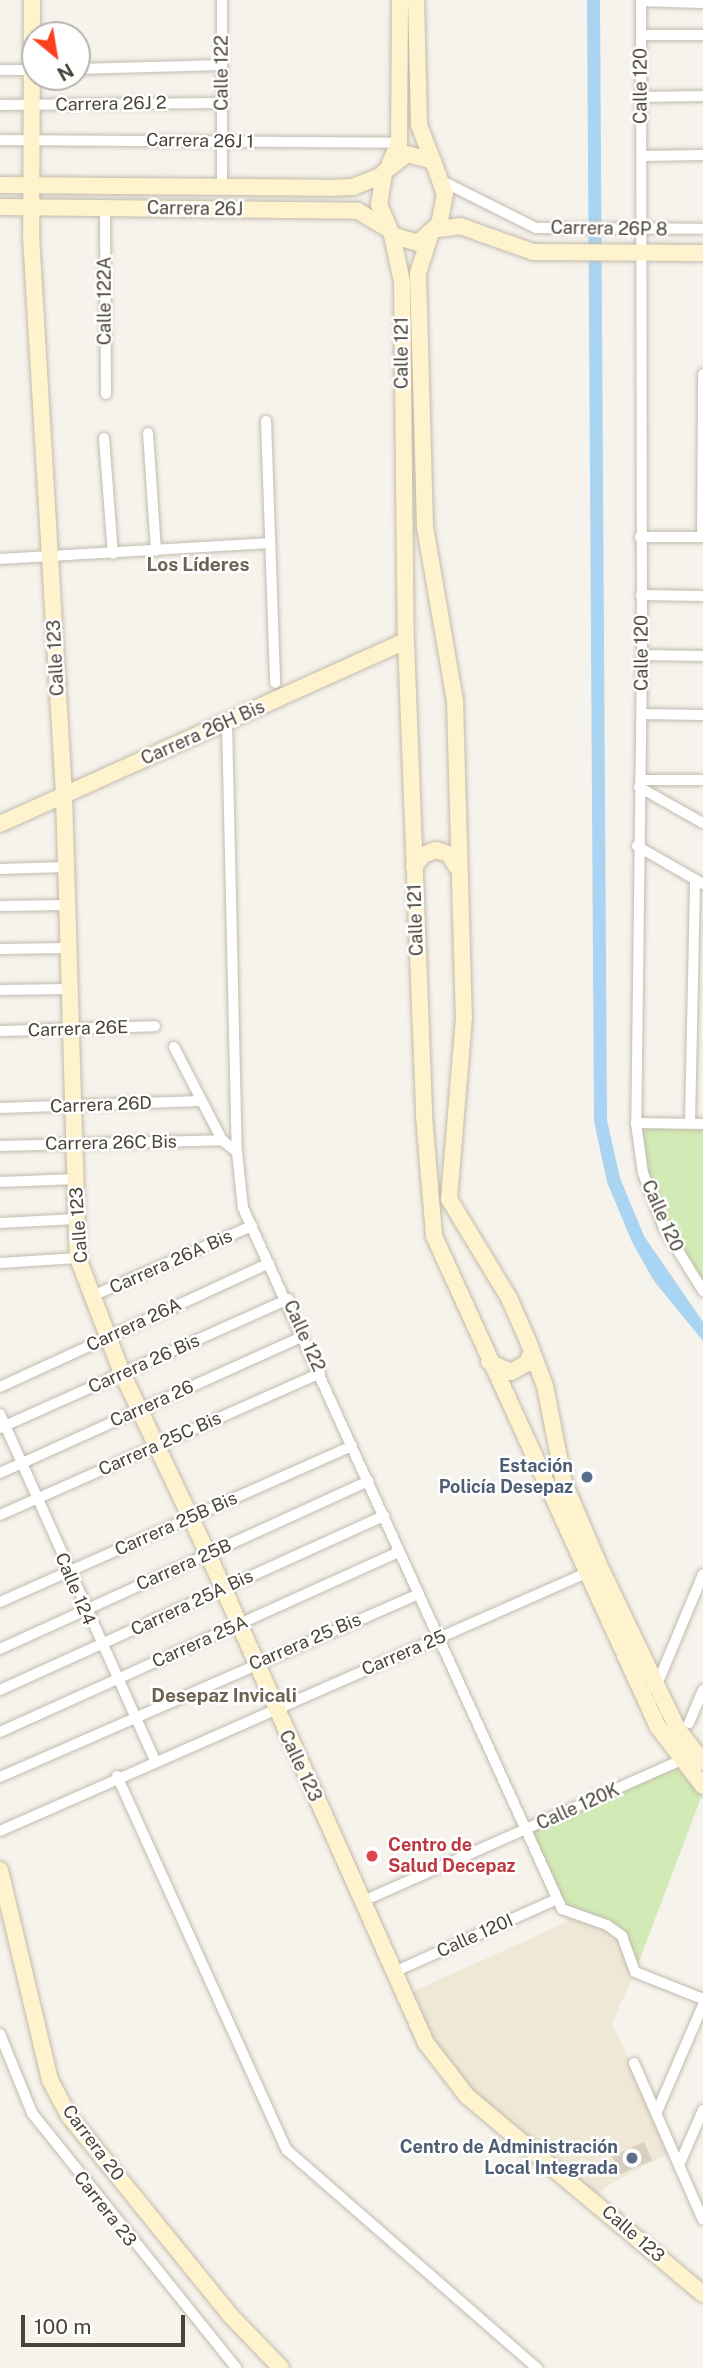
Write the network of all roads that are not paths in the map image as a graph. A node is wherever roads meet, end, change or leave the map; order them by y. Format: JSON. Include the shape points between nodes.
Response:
{"nodes":[{"id":1,"x":32,"y":0,"type":"edge"},
{"id":2,"x":222,"y":0,"type":"edge"},
{"id":3,"x":400,"y":0,"type":"edge"},
{"id":4,"x":416,"y":0,"type":"edge"},
{"id":5,"x":641,"y":1,"type":"edge"},
{"id":6,"x":703,"y":3,"type":"edge"},
{"id":7,"x":32,"y":21,"type":"edge"},
{"id":8,"x":641,"y":35,"type":"junction"},
{"id":9,"x":703,"y":35,"type":"edge"},
{"id":10,"x":222,"y":65,"type":"junction"},
{"id":11,"x":91,"y":69,"type":"edge"},
{"id":12,"x":0,"y":70,"type":"edge"},
{"id":13,"x":21,"y":70,"type":"edge"},
{"id":14,"x":32,"y":91,"type":"edge"},
{"id":15,"x":703,"y":96,"type":"edge"},
{"id":16,"x":641,"y":97,"type":"junction"},
{"id":17,"x":222,"y":103,"type":"junction"},
{"id":18,"x":0,"y":105,"type":"edge"},
{"id":19,"x":32,"y":105,"type":"junction"},
{"id":20,"x":0,"y":140,"type":"edge"},
{"id":21,"x":32,"y":140,"type":"junction"},
{"id":22,"x":222,"y":141,"type":"junction"},
{"id":23,"x":399,"y":143,"type":"junction"},
{"id":24,"x":703,"y":155,"type":"edge"},
{"id":25,"x":642,"y":156,"type":"junction"},
{"id":26,"x":32,"y":160,"type":"junction"},
{"id":27,"x":433,"y":161,"type":"junction"},
{"id":28,"x":385,"y":171,"type":"junction"},
{"id":29,"x":442,"y":181,"type":"junction"},
{"id":30,"x":3,"y":185,"type":"edge"},
{"id":31,"x":31,"y":186,"type":"junction"},
{"id":32,"x":58,"y":186,"type":"junction"},
{"id":33,"x":222,"y":187,"type":"junction"},
{"id":34,"x":4,"y":207,"type":"edge"},
{"id":35,"x":31,"y":207,"type":"junction"},
{"id":36,"x":57,"y":207,"type":"junction"},
{"id":37,"x":105,"y":208,"type":"junction"},
{"id":38,"x":703,"y":229,"type":"edge"},
{"id":39,"x":642,"y":230,"type":"junction"},
{"id":40,"x":389,"y":231,"type":"junction"},
{"id":41,"x":433,"y":232,"type":"junction"},
{"id":42,"x":32,"y":236,"type":"junction"},
{"id":43,"x":642,"y":253,"type":"junction"},
{"id":44,"x":703,"y":253,"type":"edge"},
{"id":45,"x":703,"y":374,"type":"edge"},
{"id":46,"x":106,"y":394,"type":"dead end"},
{"id":47,"x":267,"y":421,"type":"dead end"},
{"id":48,"x":148,"y":433,"type":"dead end"},
{"id":49,"x":104,"y":438,"type":"dead end"},
{"id":50,"x":640,"y":537,"type":"junction"},
{"id":51,"x":702,"y":537,"type":"edge"},
{"id":52,"x":270,"y":543,"type":"junction"},
{"id":53,"x":156,"y":551,"type":"junction"},
{"id":54,"x":113,"y":554,"type":"junction"},
{"id":55,"x":50,"y":558,"type":"junction"},
{"id":56,"x":0,"y":559,"type":"edge"},
{"id":57,"x":641,"y":595,"type":"junction"},
{"id":58,"x":703,"y":596,"type":"edge"},
{"id":59,"x":406,"y":641,"type":"junction"},
{"id":60,"x":642,"y":655,"type":"junction"},
{"id":61,"x":703,"y":656,"type":"edge"},
{"id":62,"x":275,"y":683,"type":"dead end"},
{"id":63,"x":642,"y":714,"type":"junction"},
{"id":64,"x":703,"y":715,"type":"edge"},
{"id":65,"x":227,"y":722,"type":"junction"},
{"id":66,"x":703,"y":780,"type":"edge"},
{"id":67,"x":640,"y":783,"type":"junction"},
{"id":68,"x":64,"y":795,"type":"junction"},
{"id":69,"x":703,"y":823,"type":"edge"},
{"id":70,"x":0,"y":824,"type":"edge"},
{"id":71,"x":637,"y":846,"type":"junction"},
{"id":72,"x":456,"y":866,"type":"junction"},
{"id":73,"x":66,"y":867,"type":"junction"},
{"id":74,"x":414,"y":867,"type":"junction"},
{"id":75,"x":0,"y":869,"type":"edge"},
{"id":76,"x":699,"y":882,"type":"edge"},
{"id":77,"x":67,"y":905,"type":"junction"},
{"id":78,"x":0,"y":906,"type":"edge"},
{"id":79,"x":69,"y":948,"type":"junction"},
{"id":80,"x":0,"y":949,"type":"edge"},
{"id":81,"x":69,"y":989,"type":"junction"},
{"id":82,"x":0,"y":990,"type":"edge"},
{"id":83,"x":155,"y":1026,"type":"dead end"},
{"id":84,"x":71,"y":1029,"type":"junction"},
{"id":85,"x":0,"y":1031,"type":"edge"},
{"id":86,"x":174,"y":1047,"type":"dead end"},
{"id":87,"x":201,"y":1101,"type":"junction"},
{"id":88,"x":74,"y":1106,"type":"junction"},
{"id":89,"x":0,"y":1108,"type":"edge"},
{"id":90,"x":636,"y":1123,"type":"junction"},
{"id":91,"x":690,"y":1123,"type":"junction"},
{"id":92,"x":703,"y":1124,"type":"edge"},
{"id":93,"x":222,"y":1140,"type":"junction"},
{"id":94,"x":75,"y":1145,"type":"junction"},
{"id":95,"x":0,"y":1146,"type":"edge"},
{"id":96,"x":237,"y":1152,"type":"junction"},
{"id":97,"x":76,"y":1179,"type":"junction"},
{"id":98,"x":0,"y":1182,"type":"edge"},
{"id":99,"x":77,"y":1219,"type":"junction"},
{"id":100,"x":0,"y":1223,"type":"edge"},
{"id":101,"x":252,"y":1226,"type":"junction"},
{"id":102,"x":78,"y":1258,"type":"junction"},
{"id":103,"x":0,"y":1262,"type":"edge"},
{"id":104,"x":269,"y":1263,"type":"junction"},
{"id":105,"x":703,"y":1291,"type":"edge"},
{"id":106,"x":90,"y":1297,"type":"junction"},
{"id":107,"x":288,"y":1300,"type":"junction"},
{"id":108,"x":304,"y":1336,"type":"junction"},
{"id":109,"x":107,"y":1338,"type":"junction"},
{"id":110,"x":532,"y":1351,"type":"junction"},
{"id":111,"x":489,"y":1362,"type":"junction"},
{"id":112,"x":122,"y":1373,"type":"junction"},
{"id":113,"x":320,"y":1373,"type":"junction"},
{"id":114,"x":0,"y":1387,"type":"edge"},
{"id":115,"x":138,"y":1409,"type":"junction"},
{"id":116,"x":0,"y":1414,"type":"edge"},
{"id":117,"x":2,"y":1427,"type":"edge"},
{"id":118,"x":156,"y":1446,"type":"junction"},
{"id":119,"x":352,"y":1446,"type":"junction"},
{"id":120,"x":21,"y":1464,"type":"junction"},
{"id":121,"x":0,"y":1473,"type":"edge"},
{"id":122,"x":369,"y":1481,"type":"junction"},
{"id":123,"x":36,"y":1499,"type":"junction"},
{"id":124,"x":0,"y":1515,"type":"edge"},
{"id":125,"x":384,"y":1516,"type":"junction"},
{"id":126,"x":191,"y":1517,"type":"junction"},
{"id":127,"x":399,"y":1552,"type":"junction"},
{"id":128,"x":208,"y":1554,"type":"junction"},
{"id":129,"x":68,"y":1573,"type":"junction"},
{"id":130,"x":584,"y":1574,"type":"junction"},
{"id":131,"x":703,"y":1574,"type":"edge"},
{"id":132,"x":222,"y":1589,"type":"junction"},
{"id":133,"x":419,"y":1594,"type":"junction"},
{"id":134,"x":0,"y":1602,"type":"edge"},
{"id":135,"x":83,"y":1610,"type":"junction"},
{"id":136,"x":238,"y":1625,"type":"junction"},
{"id":137,"x":439,"y":1638,"type":"junction"},
{"id":138,"x":100,"y":1645,"type":"junction"},
{"id":139,"x":0,"y":1649,"type":"edge"},
{"id":140,"x":254,"y":1663,"type":"junction"},
{"id":141,"x":116,"y":1680,"type":"junction"},
{"id":142,"x":656,"y":1687,"type":"junction"},
{"id":143,"x":0,"y":1690,"type":"edge"},
{"id":144,"x":703,"y":1690,"type":"edge"},
{"id":145,"x":274,"y":1709,"type":"junction"},
{"id":146,"x":133,"y":1716,"type":"junction"},
{"id":147,"x":689,"y":1723,"type":"dead end"},
{"id":148,"x":0,"y":1732,"type":"edge"},
{"id":149,"x":679,"y":1760,"type":"junction"},
{"id":150,"x":155,"y":1761,"type":"junction"},
{"id":151,"x":703,"y":1762,"type":"edge"},
{"id":152,"x":117,"y":1776,"type":"junction"},
{"id":153,"x":0,"y":1777,"type":"edge"},
{"id":154,"x":703,"y":1786,"type":"edge"},
{"id":155,"x":526,"y":1830,"type":"junction"},
{"id":156,"x":0,"y":1831,"type":"edge"},
{"id":157,"x":0,"y":1870,"type":"edge"},
{"id":158,"x":361,"y":1902,"type":"junction"},
{"id":159,"x":559,"y":1904,"type":"junction"},
{"id":160,"x":394,"y":1972,"type":"junction"},
{"id":161,"x":703,"y":2002,"type":"edge"},
{"id":162,"x":0,"y":2035,"type":"edge"},
{"id":163,"x":634,"y":2063,"type":"dead end"},
{"id":164,"x":703,"y":2110,"type":"edge"},
{"id":165,"x":656,"y":2114,"type":"junction"},
{"id":166,"x":679,"y":2165,"type":"junction"},
{"id":167,"x":703,"y":2218,"type":"edge"},
{"id":168,"x":703,"y":2294,"type":"edge"},
{"id":169,"x":236,"y":2368,"type":"edge"},
{"id":170,"x":281,"y":2368,"type":"edge"},
{"id":171,"x":537,"y":2368,"type":"edge"}],
"edges":[{"from":1,"to":7,"type":"street","name":"Calle 123"},
{"from":2,"to":10,"type":"street","name":"Calle 122"},
{"from":3,"to":23,"type":"street"},
{"from":4,"to":27,"type":"street","via":[[419,125]]},
{"from":5,"to":6,"type":"street"},
{"from":5,"to":8,"type":"street","name":"Calle 120"},
{"from":8,"to":9,"type":"street"},
{"from":8,"to":16,"type":"street","name":"Calle 120"},
{"from":10,"to":11,"type":"street"},
{"from":10,"to":17,"type":"street","name":"Calle 122"},
{"from":12,"to":13,"type":"street"},
{"from":14,"to":19,"type":"street","name":"Calle 123"},
{"from":15,"to":16,"type":"street"},
{"from":16,"to":25,"type":"street","name":"Calle 120"},
{"from":17,"to":19,"type":"street","name":"Carrera 26J 2"},
{"from":17,"to":22,"type":"street","name":"Calle 122"},
{"from":18,"to":19,"type":"street","name":"Carrera 26J 2"},
{"from":19,"to":21,"type":"street","name":"Calle 123"},
{"from":20,"to":21,"type":"street","name":"Carrera 26J 1"},
{"from":21,"to":22,"type":"street","name":"Carrera 26J 1"},
{"from":21,"to":26,"type":"street","name":"Calle 123"},
{"from":22,"to":23,"type":"street","name":"Carrera 26J 1"},
{"from":22,"to":33,"type":"street","name":"Calle 122"},
{"from":23,"to":28,"type":"street"},
{"from":24,"to":25,"type":"street"},
{"from":25,"to":39,"type":"street","name":"Calle 120"},
{"from":26,"to":30,"type":"street","via":[[26,174]]},
{"from":26,"to":31,"type":"street","name":"Calle 123"},
{"from":26,"to":32,"type":"street","via":[[44,180]]},
{"from":27,"to":28,"type":"street","via":[[411,154]]},
{"from":27,"to":29,"type":"street"},
{"from":28,"to":33,"type":"street","name":"Carrera 26J","via":[[353,187]]},
{"from":28,"to":40,"type":"street","via":[[379,205]]},
{"from":29,"to":39,"type":"street","name":"Carrera 26P 8","via":[[536,228]]},
{"from":29,"to":41,"type":"street","via":[[445,203]]},
{"from":30,"to":31,"type":"street","name":"Carrera 26J"},
{"from":31,"to":32,"type":"street","name":"Carrera 26J"},
{"from":31,"to":35,"type":"street","name":"Calle 123"},
{"from":32,"to":33,"type":"street","name":"Carrera 26J"},
{"from":34,"to":35,"type":"street","name":"Carrera 26J"},
{"from":34,"to":42,"type":"street"},
{"from":35,"to":36,"type":"street","name":"Carrera 26J"},
{"from":35,"to":42,"type":"street","name":"Calle 123"},
{"from":36,"to":37,"type":"street","name":"Carrera 26J"},
{"from":36,"to":42,"type":"street"},
{"from":37,"to":40,"type":"street","name":"Carrera 26J","via":[[358,211]]},
{"from":37,"to":46,"type":"street","name":"Calle 122A"},
{"from":38,"to":39,"type":"street","name":"Carrera 26P 8"},
{"from":39,"to":43,"type":"street","name":"Calle 120"},
{"from":40,"to":41,"type":"street","via":[[410,243]]},
{"from":40,"to":59,"type":"street","name":"Calle 121","via":[[402,282]]},
{"from":41,"to":43,"type":"street","name":"Carrera 26P 8","via":[[460,226],[533,252]]},
{"from":41,"to":72,"type":"street","name":"Calle 121","via":[[418,274],[425,527],[455,701]]},
{"from":42,"to":55,"type":"street","name":"Calle 123"},
{"from":43,"to":44,"type":"street","name":"Carrera 26P 8"},
{"from":43,"to":50,"type":"street","name":"Calle 120"},
{"from":45,"to":51,"type":"street"},
{"from":47,"to":52,"type":"street"},
{"from":48,"to":53,"type":"street"},
{"from":49,"to":54,"type":"street"},
{"from":50,"to":51,"type":"street"},
{"from":50,"to":57,"type":"street","name":"Calle 120"},
{"from":52,"to":53,"type":"street"},
{"from":52,"to":62,"type":"street"},
{"from":53,"to":54,"type":"street"},
{"from":54,"to":55,"type":"street"},
{"from":55,"to":56,"type":"street"},
{"from":55,"to":68,"type":"street","name":"Calle 123"},
{"from":57,"to":58,"type":"street"},
{"from":57,"to":60,"type":"street","name":"Calle 120"},
{"from":59,"to":65,"type":"street","name":"Carrera 26H Bis"},
{"from":59,"to":74,"type":"street","name":"Calle 121"},
{"from":60,"to":61,"type":"street"},
{"from":60,"to":63,"type":"street","name":"Calle 120"},
{"from":63,"to":64,"type":"street"},
{"from":63,"to":67,"type":"street","name":"Calle 120"},
{"from":65,"to":68,"type":"street","name":"Carrera 26H Bis"},
{"from":65,"to":96,"type":"street","name":"Calle 122"},
{"from":66,"to":67,"type":"street"},
{"from":67,"to":69,"type":"street"},
{"from":67,"to":71,"type":"street","name":"Calle 120"},
{"from":68,"to":70,"type":"street","name":"Carrera 26H Bis"},
{"from":68,"to":73,"type":"street","name":"Calle 123"},
{"from":71,"to":76,"type":"street"},
{"from":71,"to":90,"type":"street","name":"Calle 120"},
{"from":72,"to":74,"type":"street","via":[[449,854],[436,849],[423,855]]},
{"from":72,"to":110,"type":"street","name":"Calle 121","via":[[464,1028],[449,1199],[509,1298]]},
{"from":73,"to":75,"type":"street"},
{"from":73,"to":77,"type":"street","name":"Calle 123"},
{"from":74,"to":111,"type":"street","name":"Calle 121","via":[[435,1236]]},
{"from":76,"to":91,"type":"street"},
{"from":77,"to":78,"type":"street"},
{"from":77,"to":79,"type":"street","name":"Calle 123"},
{"from":79,"to":80,"type":"street"},
{"from":79,"to":81,"type":"street","name":"Calle 123"},
{"from":81,"to":82,"type":"street"},
{"from":81,"to":84,"type":"street","name":"Calle 123"},
{"from":83,"to":84,"type":"street","name":"Carrera 26E"},
{"from":84,"to":85,"type":"street","name":"Carrera 26E"},
{"from":84,"to":88,"type":"street","name":"Calle 123"},
{"from":86,"to":87,"type":"street"},
{"from":87,"to":88,"type":"street","name":"Carrera 26D"},
{"from":87,"to":93,"type":"street"},
{"from":88,"to":89,"type":"street","name":"Carrera 26D"},
{"from":88,"to":94,"type":"street","name":"Calle 123"},
{"from":90,"to":91,"type":"street"},
{"from":90,"to":105,"type":"street","name":"Calle 120","via":[[643,1173],[664,1228]]},
{"from":91,"to":92,"type":"street"},
{"from":93,"to":94,"type":"street","name":"Carrera 26C Bis"},
{"from":93,"to":96,"type":"street"},
{"from":94,"to":95,"type":"street","name":"Carrera 26C Bis"},
{"from":94,"to":97,"type":"street","name":"Calle 123"},
{"from":96,"to":101,"type":"street","name":"Calle 122","via":[[243,1208]]},
{"from":97,"to":98,"type":"street"},
{"from":97,"to":99,"type":"street","name":"Calle 123"},
{"from":99,"to":100,"type":"street"},
{"from":99,"to":102,"type":"street","name":"Calle 123"},
{"from":101,"to":104,"type":"street","name":"Calle 122"},
{"from":101,"to":106,"type":"street","name":"Carrera 26A Bis"},
{"from":102,"to":103,"type":"street"},
{"from":102,"to":106,"type":"street","name":"Calle 123"},
{"from":104,"to":107,"type":"street","name":"Calle 122"},
{"from":104,"to":109,"type":"street","name":"Carrera 26A"},
{"from":106,"to":109,"type":"street","name":"Calle 123"},
{"from":107,"to":108,"type":"street","name":"Calle 122"},
{"from":107,"to":112,"type":"street","name":"Carrera 26 Bis"},
{"from":108,"to":113,"type":"street","name":"Calle 122"},
{"from":108,"to":115,"type":"street","name":"Carrera 26"},
{"from":109,"to":112,"type":"street","name":"Calle 123"},
{"from":109,"to":114,"type":"street","name":"Carrera 26A"},
{"from":110,"to":111,"type":"street","via":[[517,1371],[505,1372]]},
{"from":110,"to":142,"type":"street","name":"Calle 121","via":[[545,1385],[564,1483]]},
{"from":111,"to":130,"type":"street","name":"Calle 121"},
{"from":112,"to":115,"type":"street","name":"Calle 123"},
{"from":112,"to":117,"type":"street","name":"Carrera 26 Bis"},
{"from":113,"to":118,"type":"street","name":"Carrera 25C Bis"},
{"from":113,"to":119,"type":"street","name":"Calle 122"},
{"from":115,"to":118,"type":"street","name":"Calle 123"},
{"from":115,"to":120,"type":"street","name":"Carrera 26"},
{"from":116,"to":117,"type":"street","name":"Calle 124"},
{"from":117,"to":120,"type":"street","name":"Calle 124"},
{"from":118,"to":123,"type":"street","name":"Carrera 25C Bis"},
{"from":118,"to":126,"type":"street","name":"Calle 123"},
{"from":119,"to":122,"type":"street","name":"Calle 122"},
{"from":119,"to":126,"type":"street","name":"Carrera 25B Bis"},
{"from":120,"to":121,"type":"street","name":"Carrera 26"},
{"from":120,"to":123,"type":"street","name":"Calle 124"},
{"from":122,"to":125,"type":"street","name":"Calle 122"},
{"from":122,"to":128,"type":"street","name":"Carrera 25B"},
{"from":123,"to":124,"type":"street","name":"Carrera 25C Bis"},
{"from":123,"to":129,"type":"street","name":"Calle 124"},
{"from":125,"to":127,"type":"street","name":"Calle 122"},
{"from":125,"to":132,"type":"street","name":"Carrera 25A Bis"},
{"from":126,"to":128,"type":"street","name":"Calle 123"},
{"from":126,"to":129,"type":"street","name":"Carrera 25B Bis"},
{"from":127,"to":133,"type":"street","name":"Calle 122"},
{"from":127,"to":136,"type":"street","name":"Carrera 25A"},
{"from":128,"to":132,"type":"street","name":"Calle 123"},
{"from":128,"to":135,"type":"street","name":"Carrera 25B"},
{"from":129,"to":134,"type":"street","name":"Carrera 25B Bis"},
{"from":129,"to":135,"type":"street","name":"Calle 124"},
{"from":130,"to":137,"type":"street","name":"Carrera 25"},
{"from":130,"to":149,"type":"street"},
{"from":131,"to":142,"type":"street"},
{"from":132,"to":136,"type":"street","name":"Calle 123"},
{"from":132,"to":138,"type":"street","name":"Carrera 25A Bis"},
{"from":133,"to":137,"type":"street","name":"Calle 122"},
{"from":133,"to":140,"type":"street","name":"Carrera 25 Bis"},
{"from":135,"to":138,"type":"street","name":"Calle 124"},
{"from":135,"to":139,"type":"street","name":"Carrera 25B"},
{"from":136,"to":140,"type":"street","name":"Calle 123"},
{"from":136,"to":141,"type":"street","name":"Carrera 25A"},
{"from":137,"to":145,"type":"street","name":"Carrera 25"},
{"from":137,"to":155,"type":"street","name":"Calle 122"},
{"from":138,"to":141,"type":"street","name":"Calle 124"},
{"from":138,"to":143,"type":"street","name":"Carrera 25A Bis"},
{"from":140,"to":145,"type":"street","name":"Calle 123"},
{"from":140,"to":146,"type":"street","name":"Carrera 25 Bis"},
{"from":141,"to":146,"type":"street","name":"Calle 124"},
{"from":141,"to":148,"type":"street","name":"Carrera 25A"},
{"from":142,"to":151,"type":"street"},
{"from":144,"to":147,"type":"street"},
{"from":145,"to":150,"type":"street","name":"Carrera 25"},
{"from":145,"to":158,"type":"street","name":"Calle 123"},
{"from":146,"to":150,"type":"street","name":"Calle 124"},
{"from":146,"to":153,"type":"street","name":"Carrera 25 Bis"},
{"from":149,"to":154,"type":"street"},
{"from":149,"to":155,"type":"street","name":"Calle 120K"},
{"from":150,"to":152,"type":"street","name":"Carrera 25"},
{"from":152,"to":156,"type":"street","name":"Carrera 25"},
{"from":152,"to":171,"type":"street","via":[[287,2150]]},
{"from":155,"to":158,"type":"street","name":"Calle 120K"},
{"from":155,"to":159,"type":"street","name":"Calle 122"},
{"from":157,"to":170,"type":"street","name":"Carrera 20","via":[[50,2080],[69,2116],[231,2316]]},
{"from":158,"to":160,"type":"street","name":"Calle 123"},
{"from":159,"to":160,"type":"street","name":"Calle 120I"},
{"from":159,"to":161,"type":"street","via":[[622,1936],[635,1972]]},
{"from":160,"to":168,"type":"street","name":"Calle 123","via":[[426,2043],[467,2096]]},
{"from":161,"to":165,"type":"street"},
{"from":162,"to":169,"type":"street","name":"Carrera 23","via":[[32,2113]]},
{"from":163,"to":165,"type":"street"},
{"from":164,"to":166,"type":"street"},
{"from":165,"to":166,"type":"street"},
{"from":166,"to":167,"type":"street"}]}
